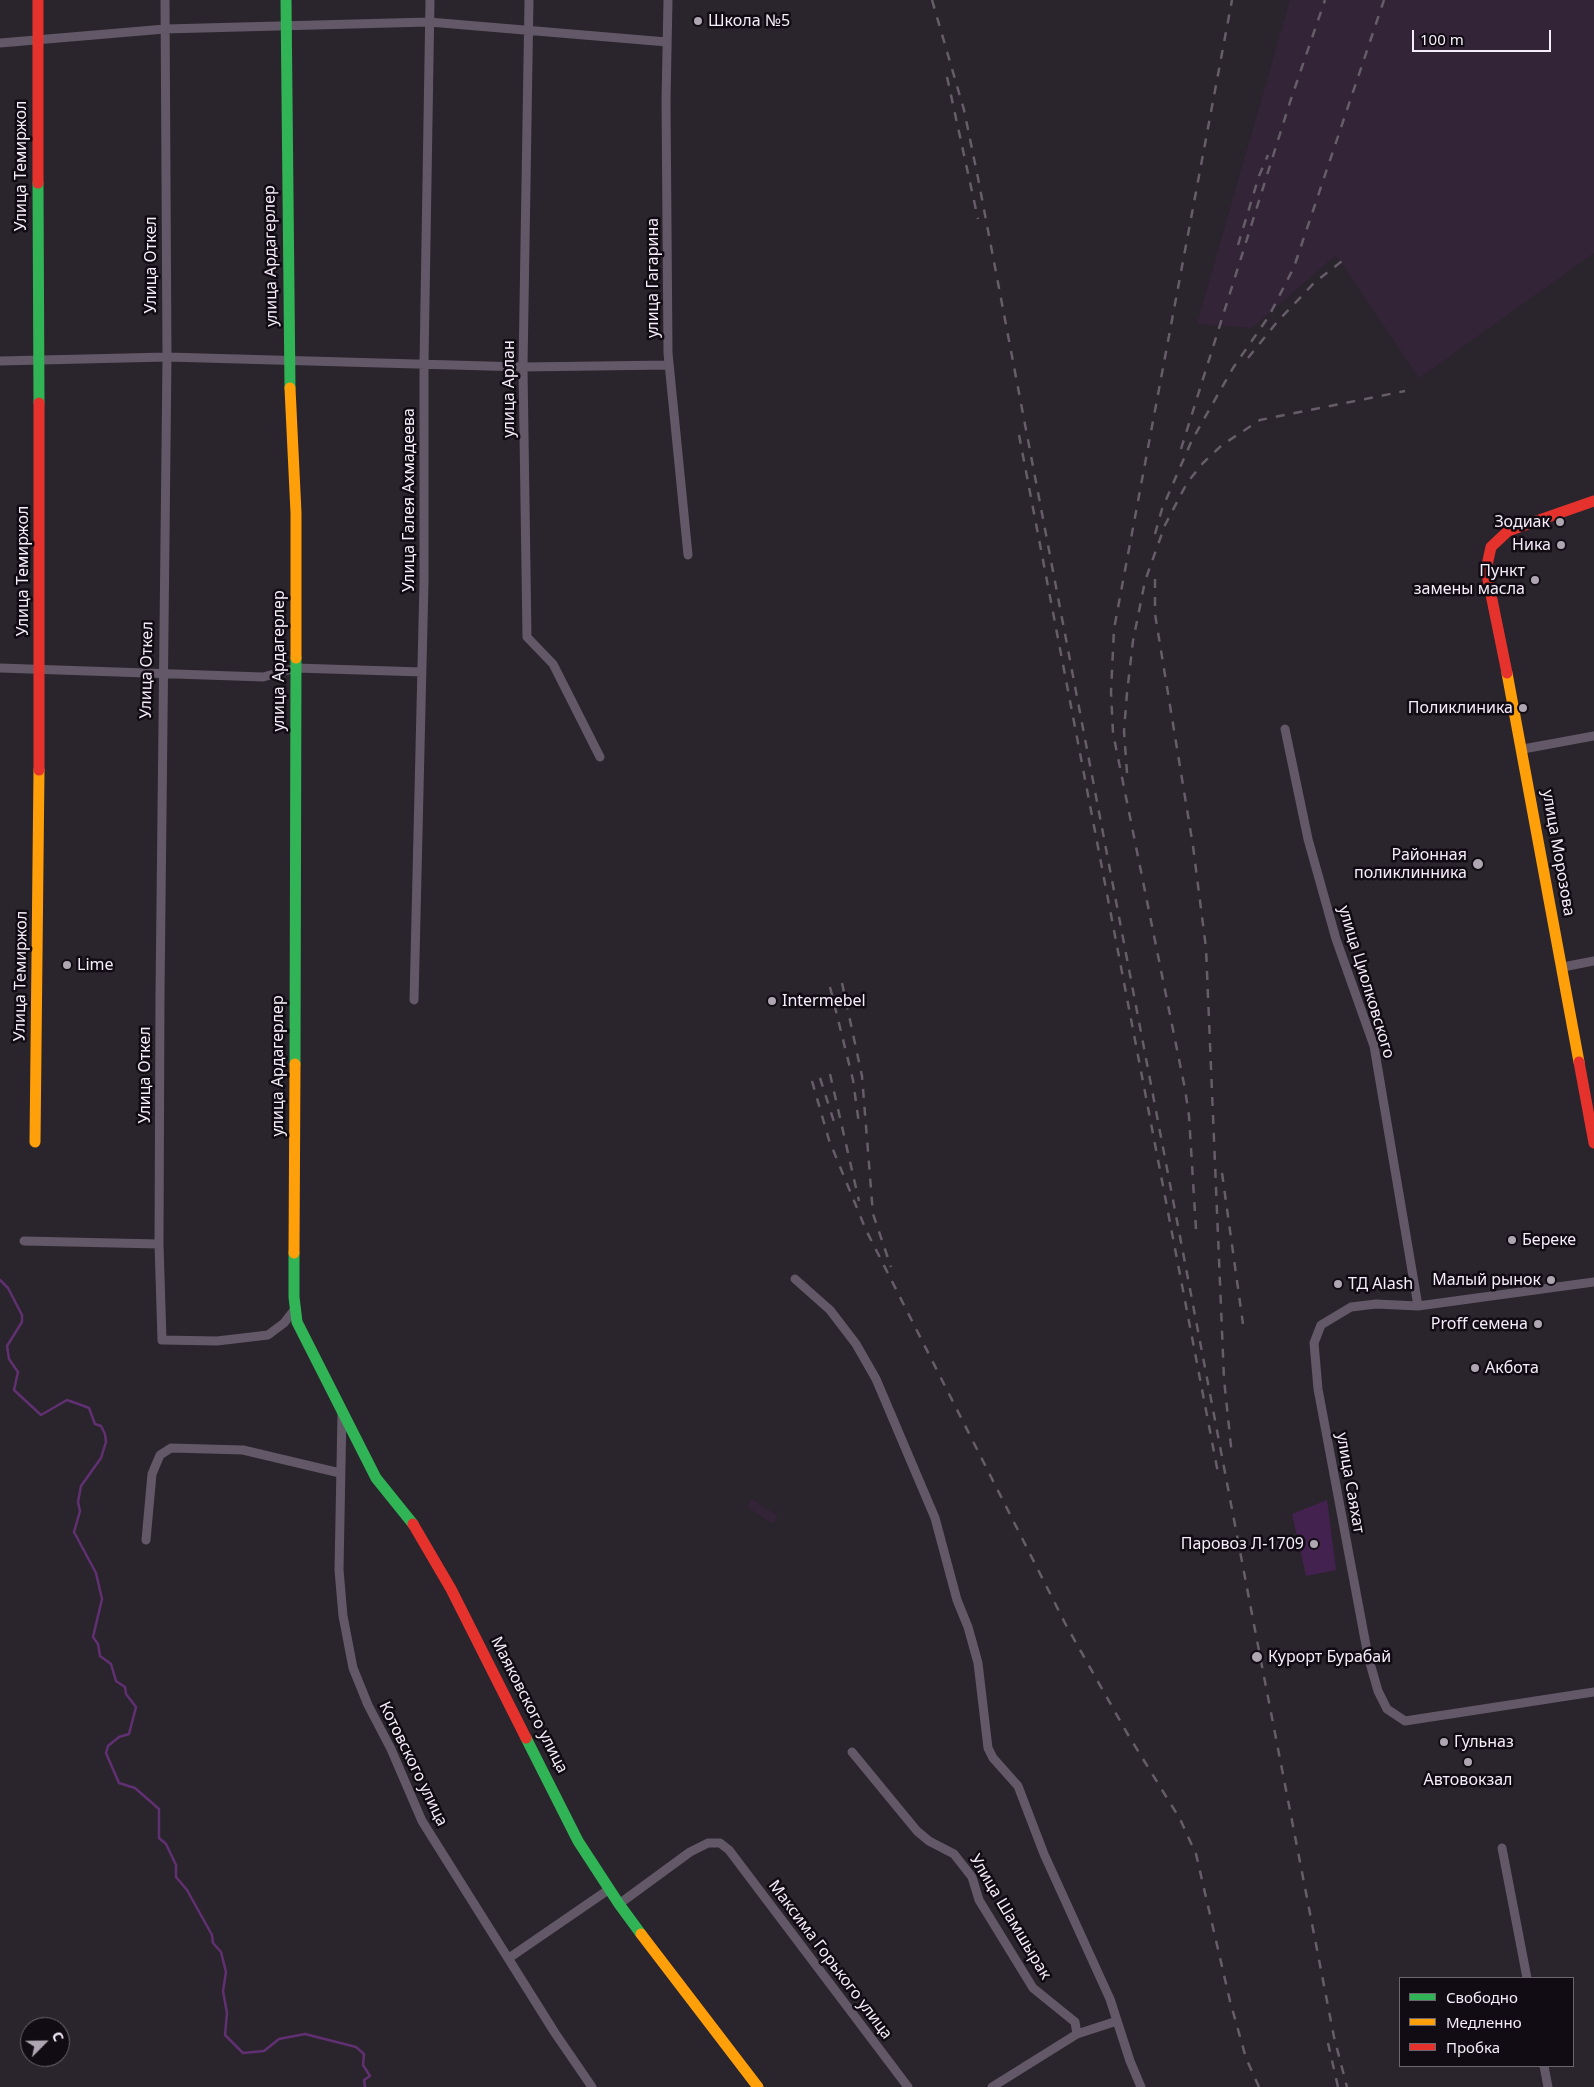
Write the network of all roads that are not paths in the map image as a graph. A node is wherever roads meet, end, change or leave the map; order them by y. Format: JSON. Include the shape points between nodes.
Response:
{"nodes":[{"id":1,"x":38,"y":0,"type":"edge"},
{"id":2,"x":164,"y":0,"type":"edge"},
{"id":3,"x":286,"y":0,"type":"edge"},
{"id":4,"x":430,"y":0,"type":"edge"},
{"id":5,"x":529,"y":0,"type":"edge"},
{"id":6,"x":668,"y":0,"type":"edge"},
{"id":7,"x":429,"y":22,"type":"junction"},
{"id":8,"x":285,"y":25,"type":"junction"},
{"id":9,"x":165,"y":29,"type":"junction"},
{"id":10,"x":528,"y":29,"type":"junction"},
{"id":11,"x":37,"y":40,"type":"junction"},
{"id":12,"x":667,"y":42,"type":"junction"},
{"id":13,"x":0,"y":43,"type":"edge"},
{"id":14,"x":167,"y":357,"type":"junction"},
{"id":15,"x":38,"y":360,"type":"junction"},
{"id":16,"x":0,"y":361,"type":"edge"},
{"id":17,"x":289,"y":362,"type":"junction"},
{"id":18,"x":424,"y":363,"type":"junction"},
{"id":19,"x":669,"y":364,"type":"junction"},
{"id":20,"x":523,"y":367,"type":"junction"},
{"id":21,"x":1594,"y":501,"type":"edge"},
{"id":22,"x":688,"y":555,"type":"dead end"},
{"id":23,"x":0,"y":668,"type":"edge"},
{"id":24,"x":296,"y":668,"type":"junction"},
{"id":25,"x":39,"y":669,"type":"junction"},
{"id":26,"x":422,"y":672,"type":"junction"},
{"id":27,"x":162,"y":674,"type":"junction"},
{"id":28,"x":1285,"y":729,"type":"dead end"},
{"id":29,"x":1594,"y":736,"type":"edge"},
{"id":30,"x":1523,"y":749,"type":"junction"},
{"id":31,"x":600,"y":757,"type":"dead end"},
{"id":32,"x":1594,"y":961,"type":"edge"},
{"id":33,"x":1563,"y":967,"type":"junction"},
{"id":34,"x":414,"y":1000,"type":"dead end"},
{"id":35,"x":35,"y":1142,"type":"dead end"},
{"id":36,"x":1594,"y":1144,"type":"edge"},
{"id":37,"x":24,"y":1241,"type":"dead end"},
{"id":38,"x":159,"y":1244,"type":"junction"},
{"id":39,"x":795,"y":1279,"type":"dead end"},
{"id":40,"x":1594,"y":1282,"type":"edge"},
{"id":41,"x":1418,"y":1306,"type":"junction"},
{"id":42,"x":295,"y":1309,"type":"junction"},
{"id":43,"x":297,"y":1322,"type":"joint"},
{"id":44,"x":342,"y":1410,"type":"junction"},
{"id":45,"x":340,"y":1473,"type":"junction"},
{"id":46,"x":146,"y":1540,"type":"dead end"},
{"id":47,"x":1594,"y":1692,"type":"edge"},
{"id":48,"x":852,"y":1752,"type":"dead end"},
{"id":49,"x":1502,"y":1848,"type":"dead end"},
{"id":50,"x":608,"y":1890,"type":"junction"},
{"id":51,"x":618,"y":1904,"type":"junction"},
{"id":52,"x":509,"y":1958,"type":"junction"},
{"id":53,"x":1527,"y":1977,"type":"edge"},
{"id":54,"x":1117,"y":2021,"type":"junction"},
{"id":55,"x":1077,"y":2034,"type":"junction"},
{"id":56,"x":1544,"y":2067,"type":"edge"},
{"id":57,"x":592,"y":2087,"type":"edge"},
{"id":58,"x":758,"y":2087,"type":"edge"},
{"id":59,"x":908,"y":2087,"type":"edge"},
{"id":60,"x":992,"y":2087,"type":"edge"},
{"id":61,"x":1141,"y":2087,"type":"edge"},
{"id":62,"x":1548,"y":2087,"type":"edge"}],
"edges":[{"from":1,"to":11,"type":"street","name":"Улица Темиржол"},
{"from":2,"to":9,"type":"street","name":"Улица Откел"},
{"from":3,"to":8,"type":"street","name":"улица Ардагерлер"},
{"from":4,"to":7,"type":"street","name":"Улица Галея Ахмадеева"},
{"from":5,"to":10,"type":"street","name":"улица Арлан"},
{"from":6,"to":12,"type":"street","name":"улица Гагарина"},
{"from":7,"to":8,"type":"street"},
{"from":7,"to":10,"type":"street"},
{"from":7,"to":18,"type":"street","name":"Улица Галея Ахмадеева"},
{"from":8,"to":9,"type":"street"},
{"from":8,"to":17,"type":"street","name":"улица Ардагерлер"},
{"from":9,"to":11,"type":"street"},
{"from":9,"to":14,"type":"street","name":"Улица Откел"},
{"from":10,"to":12,"type":"street"},
{"from":10,"to":20,"type":"street","name":"улица Арлан"},
{"from":11,"to":13,"type":"street"},
{"from":11,"to":15,"type":"street","name":"Улица Темиржол"},
{"from":12,"to":19,"type":"street","name":"улица Гагарина"},
{"from":14,"to":15,"type":"street"},
{"from":14,"to":17,"type":"street"},
{"from":14,"to":27,"type":"street","name":"Улица Откел"},
{"from":15,"to":16,"type":"street"},
{"from":15,"to":25,"type":"street","name":"Улица Темиржол"},
{"from":17,"to":18,"type":"street"},
{"from":17,"to":24,"type":"street","name":"улица Ардагерлер","via":[[296,513]]},
{"from":18,"to":20,"type":"street"},
{"from":18,"to":26,"type":"street","name":"Улица Галея Ахмадеева"},
{"from":19,"to":20,"type":"street"},
{"from":19,"to":22,"type":"street","name":"улица Гагарина"},
{"from":20,"to":31,"type":"street","name":"улица Арлан","via":[[527,637],[553,664]]},
{"from":21,"to":30,"type":"street","name":"улица Морозова","via":[[1508,531],[1491,547],[1486,570]]},
{"from":23,"to":25,"type":"street"},
{"from":24,"to":26,"type":"street"},
{"from":24,"to":27,"type":"street","via":[[263,677]]},
{"from":24,"to":42,"type":"street","name":"улица Ардагерлер"},
{"from":25,"to":27,"type":"street"},
{"from":25,"to":35,"type":"street","name":"Улица Темиржол"},
{"from":26,"to":34,"type":"street","name":"Улица Галея Ахмадеева"},
{"from":27,"to":38,"type":"street","name":"Улица Откел"},
{"from":28,"to":41,"type":"street","name":"улица Циолковского","via":[[1310,848],[1336,939],[1374,1046]]},
{"from":29,"to":30,"type":"street"},
{"from":30,"to":33,"type":"street","name":"улица Морозова"},
{"from":32,"to":33,"type":"street"},
{"from":33,"to":36,"type":"street","name":"улица Морозова"},
{"from":37,"to":38,"type":"street"},
{"from":38,"to":42,"type":"street","name":"Улица Откел","via":[[162,1340],[217,1341],[268,1335]]},
{"from":39,"to":54,"type":"street","via":[[830,1310],[856,1344],[876,1379],[935,1518],[957,1600],[968,1626],[978,1664],[988,1748],[1018,1786]]},
{"from":40,"to":41,"type":"street","name":"улица Саяхат"},
{"from":41,"to":47,"type":"street","name":"улица Саяхат","via":[[1376,1304],[1351,1307],[1321,1325],[1314,1343],[1318,1389],[1341,1520],[1378,1691],[1387,1709],[1405,1721]]},
{"from":42,"to":43,"type":"street","name":"улица Ардагерлер"},
{"from":43,"to":44,"type":"street","name":"Маяковского улица"},
{"from":44,"to":45,"type":"street","name":"Котовского улица"},
{"from":44,"to":50,"type":"street","name":"Маяковского улица","via":[[376,1478],[430,1551],[578,1840]]},
{"from":45,"to":46,"type":"street","via":[[243,1450],[171,1448],[160,1455],[152,1474]]},
{"from":45,"to":52,"type":"street","name":"Котовского улица","via":[[339,1570],[343,1616],[353,1668],[422,1821]]},
{"from":48,"to":55,"type":"street","name":"Улица Шамшырак","via":[[918,1831],[929,1841],[954,1854],[972,1877],[979,1900],[1033,1988],[1075,2022]]},
{"from":49,"to":53,"type":"street"},
{"from":50,"to":51,"type":"street","name":"Маяковского улица"},
{"from":50,"to":52,"type":"street"},
{"from":51,"to":58,"type":"street","name":"Маяковского улица"},
{"from":51,"to":59,"type":"street","name":"Максима Горького улица","via":[[690,1852],[708,1843],[720,1843],[729,1850]]},
{"from":52,"to":57,"type":"street","name":"Котовского улица"},
{"from":54,"to":55,"type":"street"},
{"from":54,"to":61,"type":"street"},
{"from":55,"to":60,"type":"street"},
{"from":56,"to":62,"type":"street"}]}
